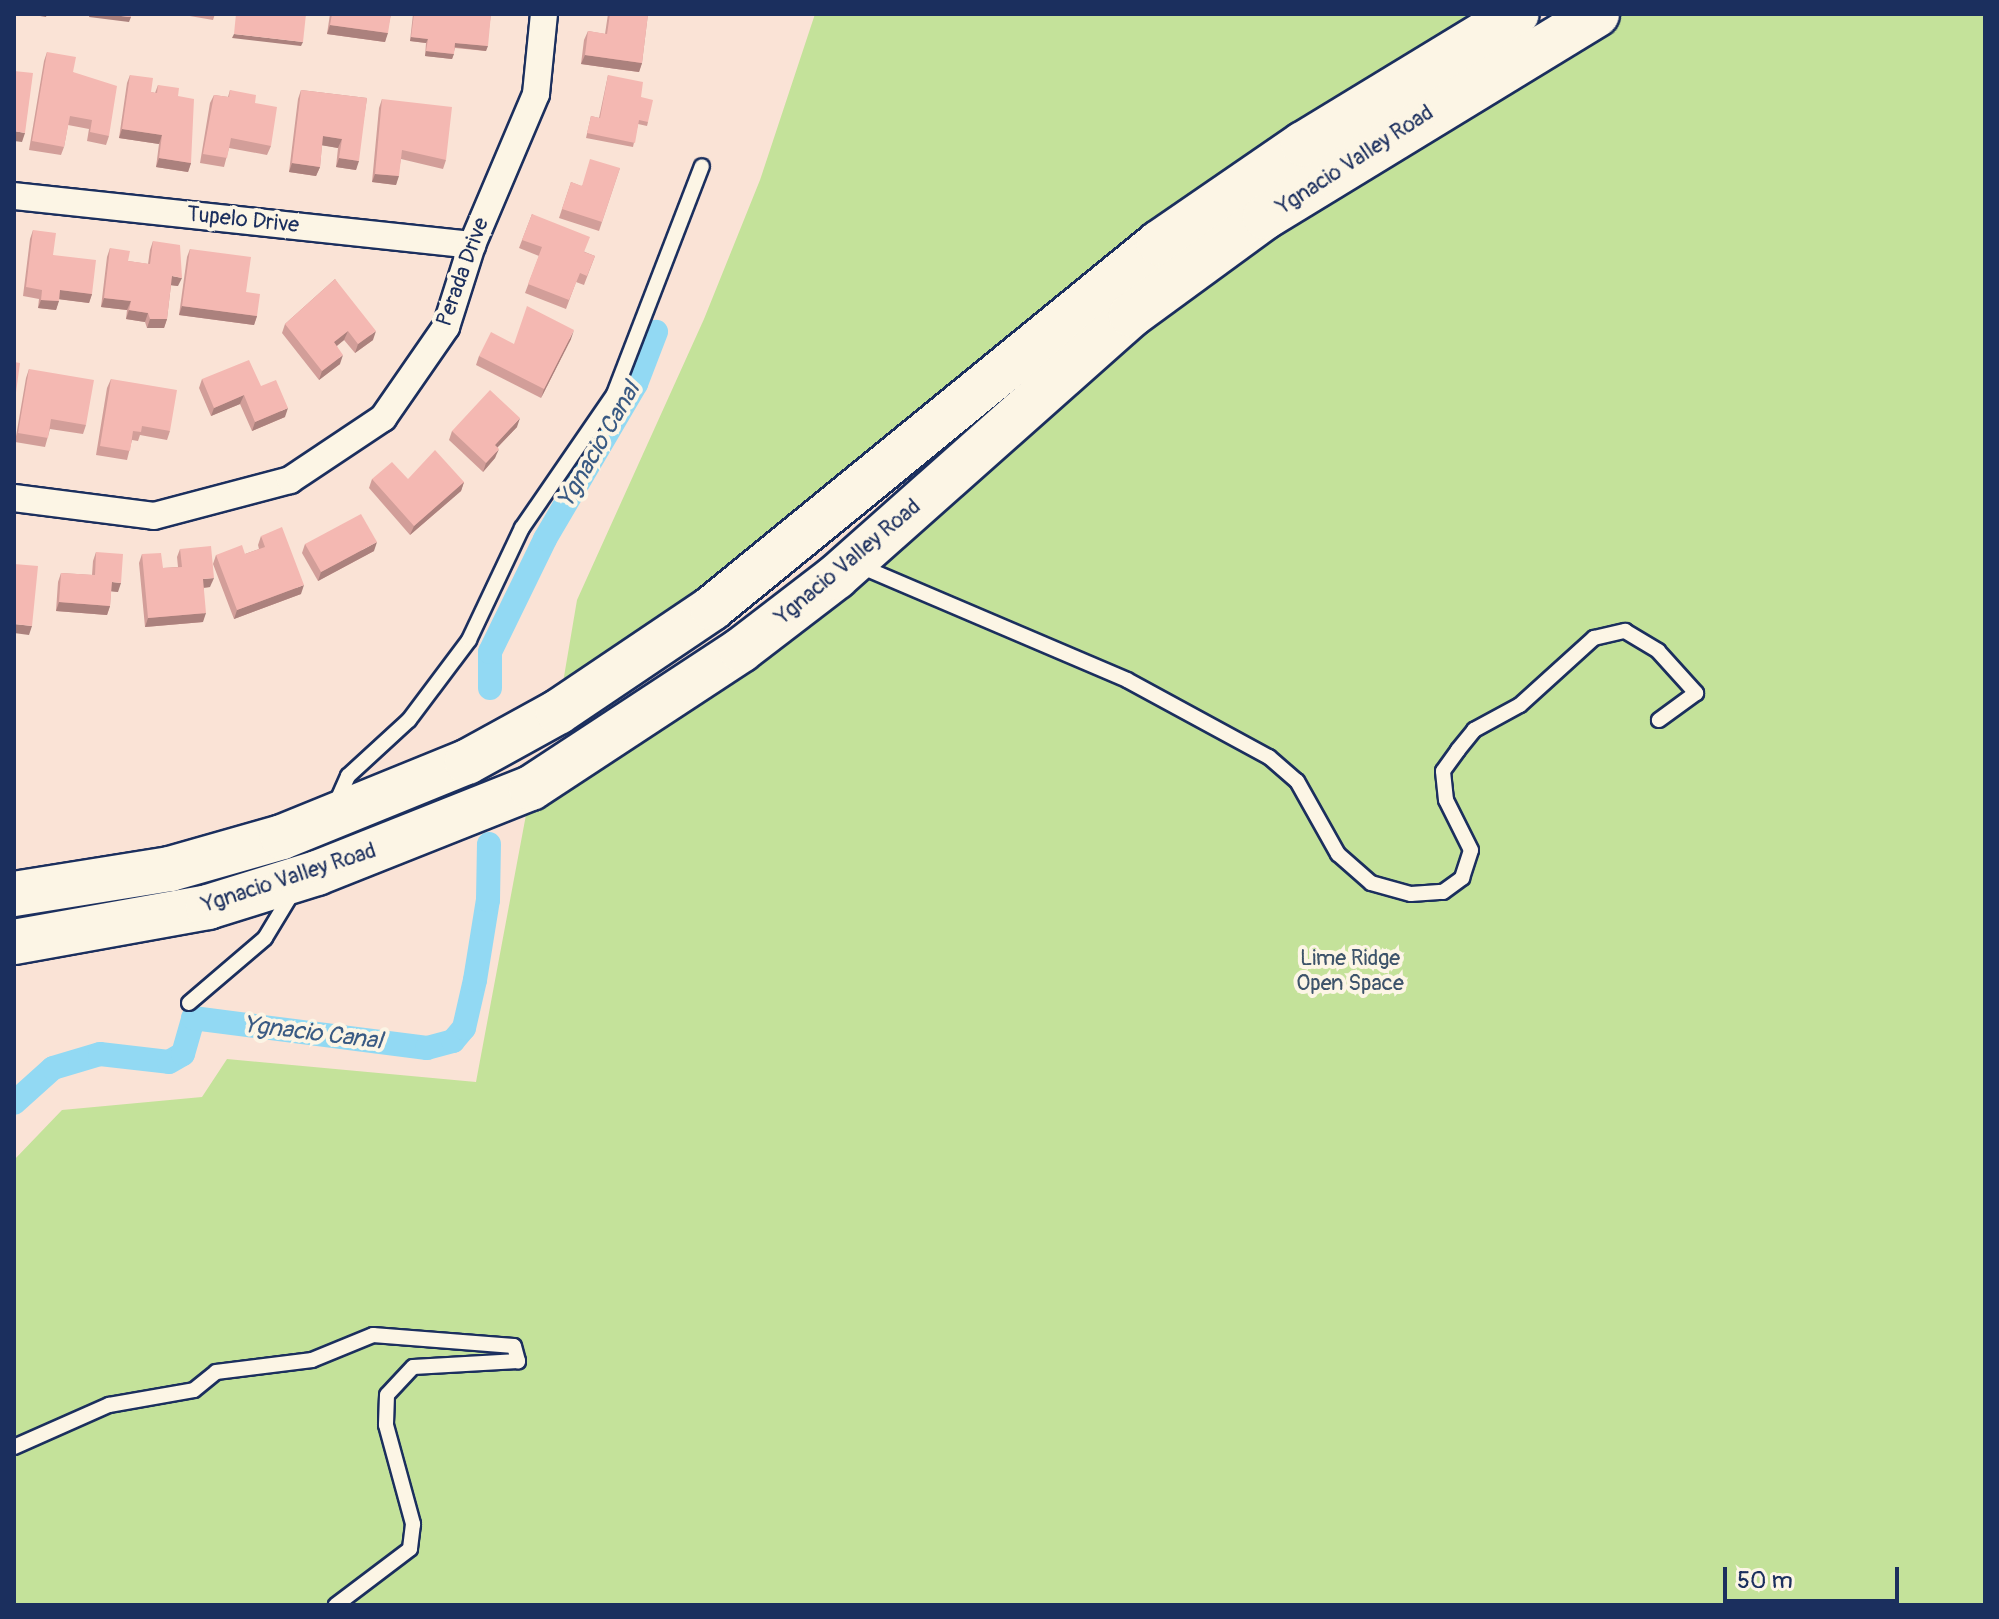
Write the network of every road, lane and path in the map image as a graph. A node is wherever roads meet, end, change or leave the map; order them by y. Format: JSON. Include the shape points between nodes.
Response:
{"nodes":[{"id":1,"x":544,"y":14,"type":"edge"},
{"id":2,"x":1517,"y":14,"type":"edge"},
{"id":3,"x":1597,"y":14,"type":"edge"},
{"id":4,"x":702,"y":166,"type":"dead end"},
{"id":5,"x":14,"y":196,"type":"edge"},
{"id":6,"x":472,"y":245,"type":"junction"},
{"id":7,"x":14,"y":498,"type":"edge"},
{"id":8,"x":852,"y":563,"type":"junction"},
{"id":9,"x":1659,"y":720,"type":"dead end"},
{"id":10,"x":316,"y":848,"type":"junction"},
{"id":11,"x":14,"y":894,"type":"edge"},
{"id":12,"x":14,"y":942,"type":"edge"},
{"id":13,"x":189,"y":1003,"type":"dead end"},
{"id":14,"x":14,"y":1447,"type":"edge"},
{"id":15,"x":336,"y":1605,"type":"edge"}],
"edges":[{"from":1,"to":6,"type":"street","name":"Perada Drive","via":[[536,94]]},
{"from":2,"to":10,"type":"highway","name":"Ygnacio Valley Road","via":[[1303,144],[1159,243],[712,608],[558,712]]},
{"from":3,"to":8,"type":"highway","name":"Ygnacio Valley Road","via":[[1369,149],[1131,315]]},
{"from":4,"to":10,"type":"lane","via":[[614,394],[522,528],[469,640],[409,720],[348,776]]},
{"from":5,"to":6,"type":"street","name":"Tupelo Drive"},
{"from":6,"to":7,"type":"street","name":"Perada Drive","via":[[446,327],[383,418],[290,480],[154,516]]},
{"from":8,"to":9,"type":"lane","via":[[1127,680],[1269,757],[1297,781],[1338,854],[1371,883],[1411,894],[1443,892],[1462,878],[1471,850],[1446,800],[1443,771],[1458,750],[1474,730],[1520,705],[1594,638],[1625,631],[1658,651],[1696,693]]},
{"from":8,"to":10,"type":"highway","name":"Ygnacio Valley Road","via":[[741,650],[531,788]]},
{"from":10,"to":11,"type":"highway","name":"Ygnacio Valley Road"},
{"from":10,"to":12,"type":"highway","name":"Ygnacio Valley Road","via":[[208,907]]},
{"from":10,"to":13,"type":"lane","via":[[265,938]]},
{"from":14,"to":15,"type":"lane","via":[[109,1405],[194,1390],[216,1372],[312,1360],[373,1335],[514,1346],[518,1361],[413,1367],[387,1395],[386,1425],[413,1524],[410,1549]]}]}
